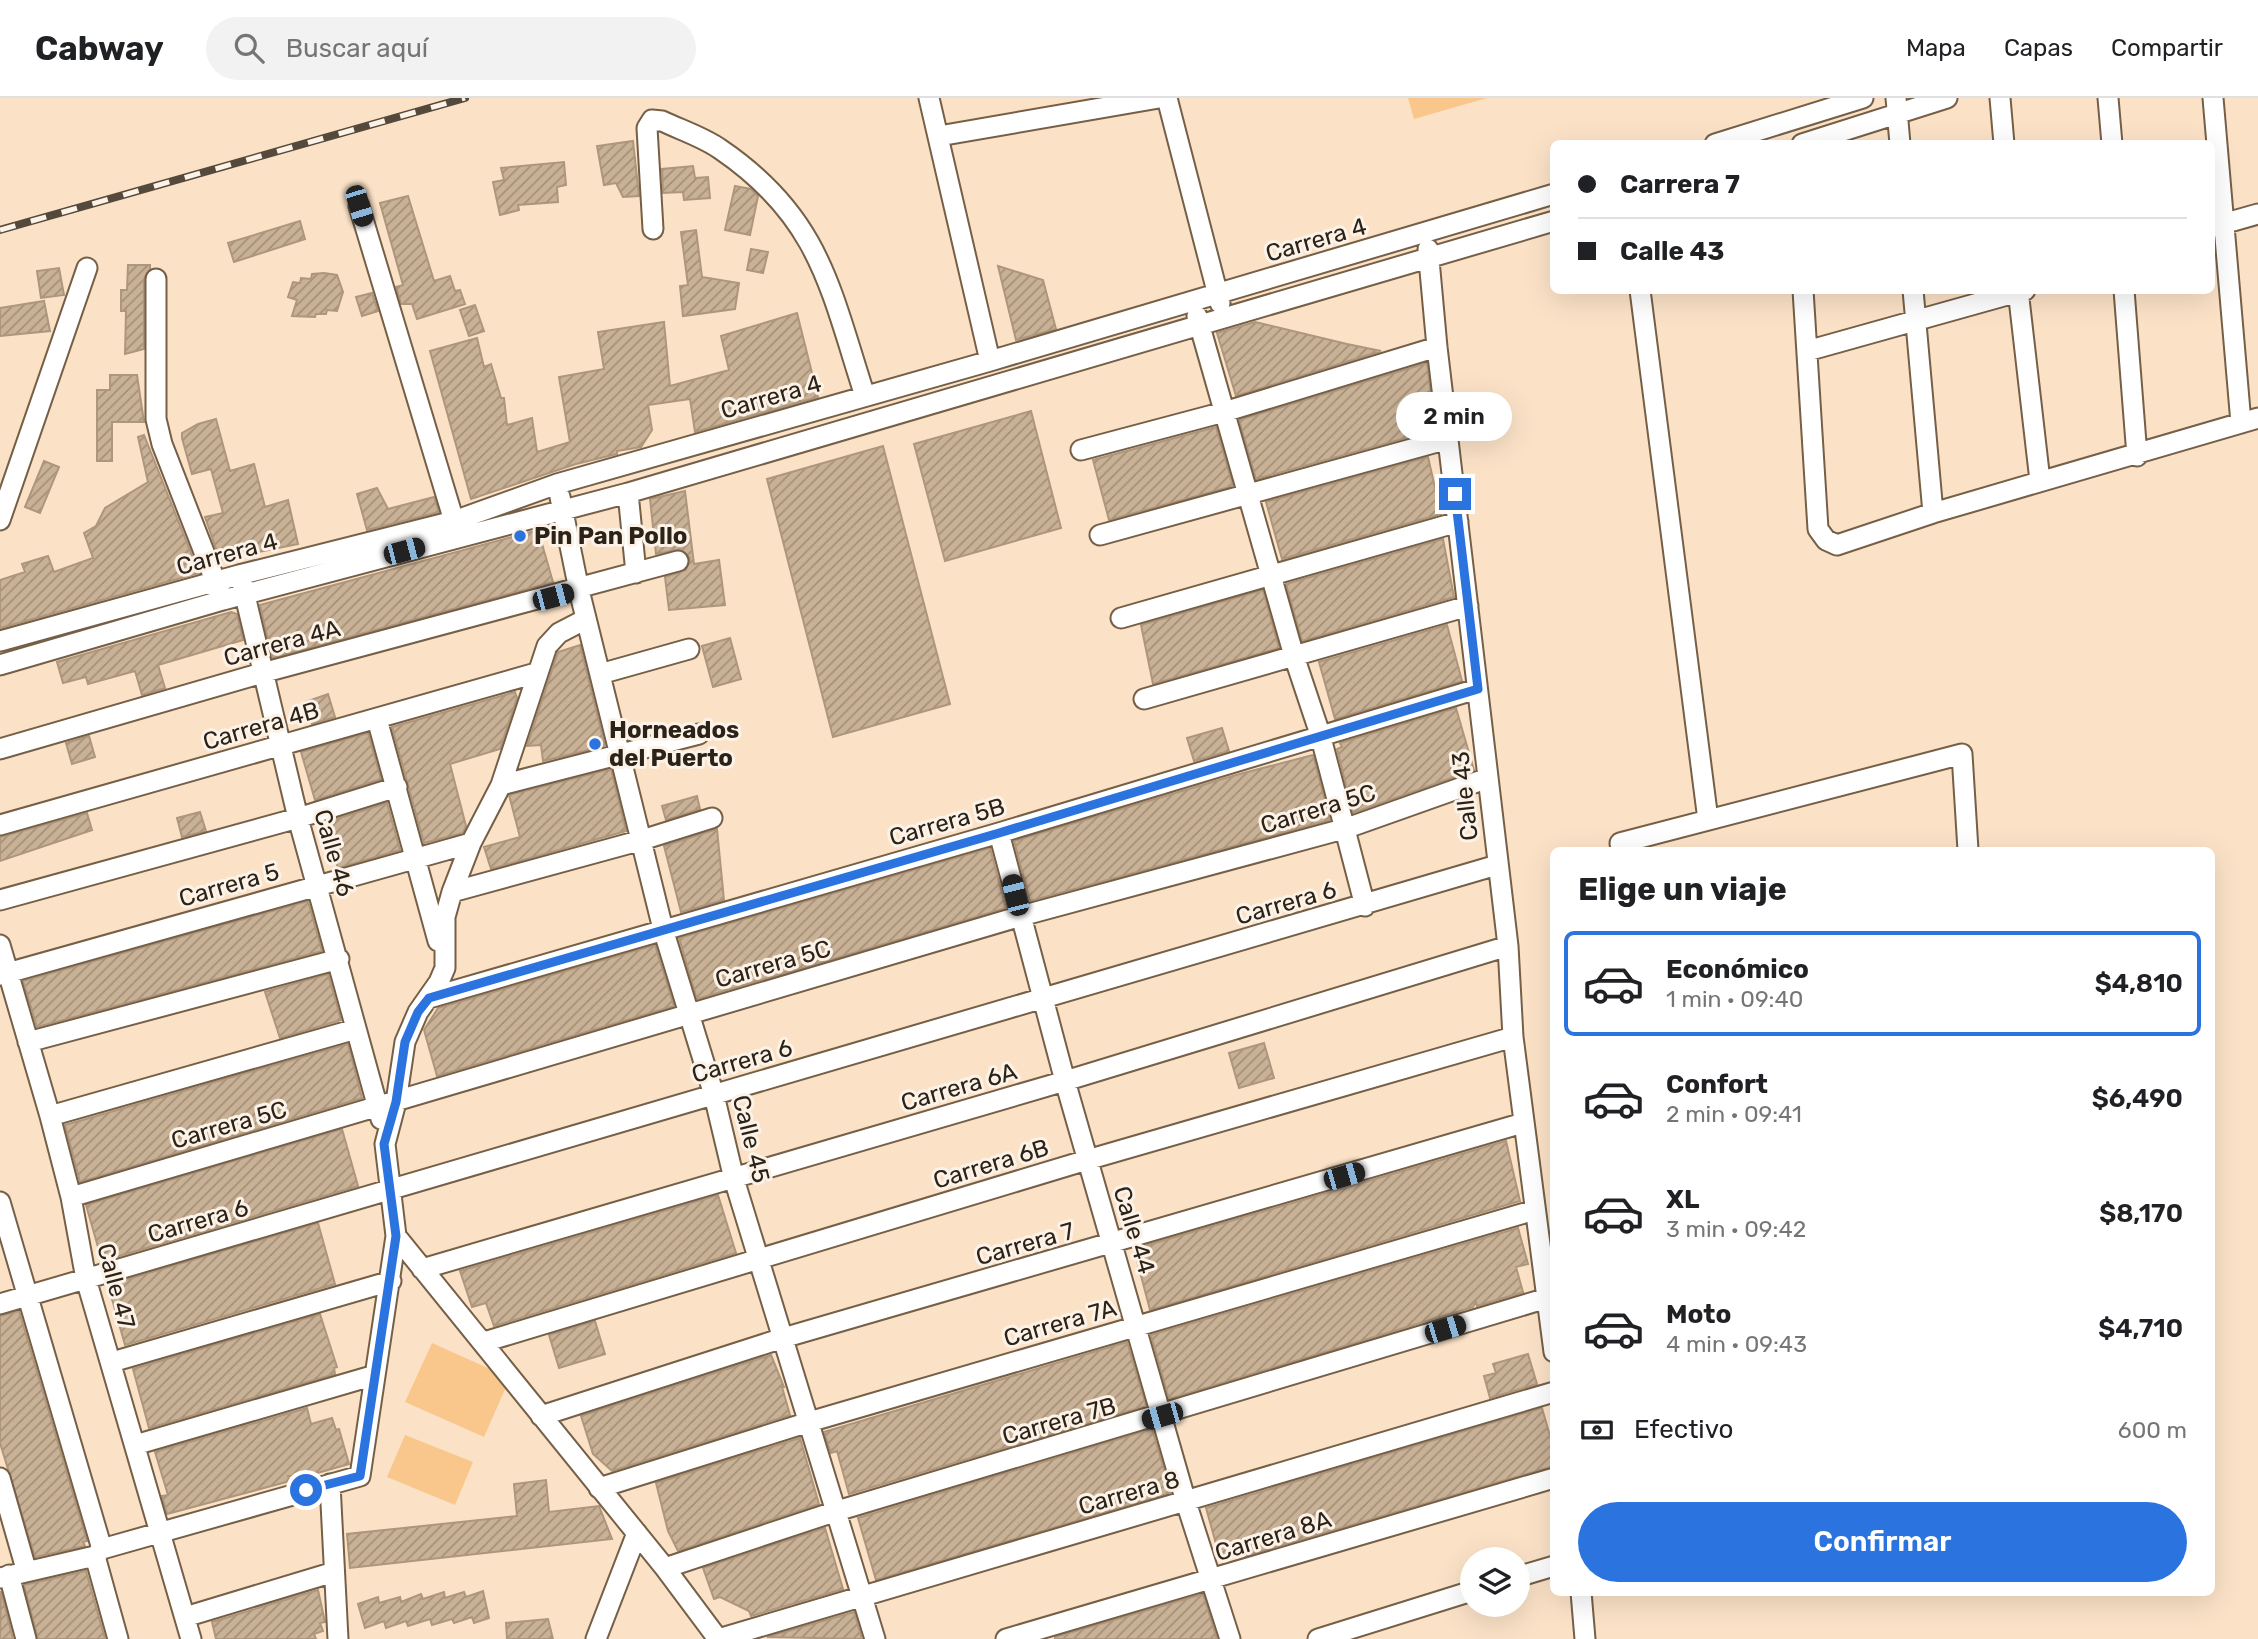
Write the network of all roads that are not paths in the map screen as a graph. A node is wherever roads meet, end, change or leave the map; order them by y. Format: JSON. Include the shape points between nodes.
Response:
{"nodes":[{"id":1,"x":929,"y":98,"type":"edge"},
{"id":2,"x":1159,"y":98,"type":"edge"},
{"id":3,"x":1167,"y":98,"type":"edge"},
{"id":4,"x":1863,"y":98,"type":"edge"},
{"id":5,"x":1947,"y":98,"type":"edge"},
{"id":6,"x":2000,"y":98,"type":"edge"},
{"id":7,"x":2108,"y":98,"type":"edge"},
{"id":8,"x":2213,"y":98,"type":"edge"},
{"id":9,"x":1897,"y":106,"type":"edge"},
{"id":10,"x":1792,"y":119,"type":"junction"},
{"id":11,"x":939,"y":136,"type":"junction"},
{"id":12,"x":1727,"y":140,"type":"edge"},
{"id":13,"x":1794,"y":140,"type":"edge"},
{"id":14,"x":1812,"y":140,"type":"edge"},
{"id":15,"x":1900,"y":140,"type":"edge"},
{"id":16,"x":2004,"y":140,"type":"edge"},
{"id":17,"x":2112,"y":140,"type":"edge"},
{"id":18,"x":2215,"y":140,"type":"edge"},
{"id":19,"x":2215,"y":140,"type":"edge"},
{"id":20,"x":1550,"y":195,"type":"edge"},
{"id":21,"x":359,"y":206,"type":"dead end"},
{"id":22,"x":2258,"y":214,"type":"edge"},
{"id":23,"x":1550,"y":222,"type":"edge"},
{"id":24,"x":2219,"y":225,"type":"edge"},
{"id":25,"x":653,"y":229,"type":"dead end"},
{"id":26,"x":1426,"y":234,"type":"junction"},
{"id":27,"x":1430,"y":260,"type":"junction"},
{"id":28,"x":87,"y":268,"type":"dead end"},
{"id":29,"x":156,"y":279,"type":"dead end"},
{"id":30,"x":1217,"y":293,"type":"junction"},
{"id":31,"x":1641,"y":294,"type":"edge"},
{"id":32,"x":1803,"y":294,"type":"edge"},
{"id":33,"x":1913,"y":294,"type":"edge"},
{"id":34,"x":2010,"y":294,"type":"edge"},
{"id":35,"x":2020,"y":294,"type":"edge"},
{"id":36,"x":2124,"y":294,"type":"edge"},
{"id":37,"x":1192,"y":302,"type":"junction"},
{"id":38,"x":1224,"y":318,"type":"junction"},
{"id":39,"x":1916,"y":321,"type":"junction"},
{"id":40,"x":1200,"y":327,"type":"junction"},
{"id":41,"x":1437,"y":347,"type":"junction"},
{"id":42,"x":1807,"y":351,"type":"junction"},
{"id":43,"x":990,"y":361,"type":"junction"},
{"id":44,"x":865,"y":396,"type":"junction"},
{"id":45,"x":1224,"y":412,"type":"junction"},
{"id":46,"x":2250,"y":421,"type":"edge"},
{"id":47,"x":1448,"y":439,"type":"junction"},
{"id":48,"x":1080,"y":450,"type":"dead end"},
{"id":49,"x":2137,"y":456,"type":"junction"},
{"id":50,"x":2040,"y":481,"type":"junction"},
{"id":51,"x":557,"y":484,"type":"junction"},
{"id":52,"x":628,"y":493,"type":"junction"},
{"id":53,"x":1248,"y":496,"type":"junction"},
{"id":54,"x":563,"y":508,"type":"junction"},
{"id":55,"x":1933,"y":513,"type":"junction"},
{"id":56,"x":0,"y":520,"type":"edge"},
{"id":57,"x":454,"y":521,"type":"junction"},
{"id":58,"x":1458,"y":522,"type":"junction"},
{"id":59,"x":1100,"y":535,"type":"dead end"},
{"id":60,"x":678,"y":561,"type":"dead end"},
{"id":61,"x":636,"y":573,"type":"junction"},
{"id":62,"x":1271,"y":574,"type":"junction"},
{"id":63,"x":242,"y":584,"type":"junction"},
{"id":64,"x":579,"y":590,"type":"junction"},
{"id":65,"x":219,"y":591,"type":"junction"},
{"id":66,"x":1468,"y":606,"type":"junction"},
{"id":67,"x":79,"y":618,"type":"junction"},
{"id":68,"x":1121,"y":618,"type":"dead end"},
{"id":69,"x":586,"y":619,"type":"junction"},
{"id":70,"x":86,"y":639,"type":"junction"},
{"id":71,"x":0,"y":641,"type":"edge"},
{"id":72,"x":689,"y":649,"type":"dead end"},
{"id":73,"x":1294,"y":656,"type":"junction"},
{"id":74,"x":0,"y":666,"type":"edge"},
{"id":75,"x":262,"y":673,"type":"junction"},
{"id":76,"x":536,"y":673,"type":"junction"},
{"id":77,"x":600,"y":674,"type":"junction"},
{"id":78,"x":1478,"y":689,"type":"junction"},
{"id":79,"x":1144,"y":699,"type":"dead end"},
{"id":80,"x":377,"y":719,"type":"junction"},
{"id":81,"x":699,"y":734,"type":"dead end"},
{"id":82,"x":1320,"y":734,"type":"junction"},
{"id":83,"x":280,"y":746,"type":"junction"},
{"id":84,"x":0,"y":749,"type":"edge"},
{"id":85,"x":620,"y":754,"type":"junction"},
{"id":86,"x":1488,"y":778,"type":"junction"},
{"id":87,"x":500,"y":785,"type":"junction"},
{"id":88,"x":397,"y":787,"type":"junction"},
{"id":89,"x":298,"y":818,"type":"junction"},
{"id":90,"x":712,"y":818,"type":"dead end"},
{"id":91,"x":1707,"y":820,"type":"junction"},
{"id":92,"x":0,"y":825,"type":"edge"},
{"id":93,"x":1347,"y":828,"type":"junction"},
{"id":94,"x":999,"y":833,"type":"junction"},
{"id":95,"x":642,"y":840,"type":"junction"},
{"id":96,"x":471,"y":843,"type":"junction"},
{"id":97,"x":1621,"y":847,"type":"edge"},
{"id":98,"x":1968,"y":847,"type":"edge"},
{"id":99,"x":417,"y":858,"type":"junction"},
{"id":100,"x":1497,"y":865,"type":"junction"},
{"id":101,"x":316,"y":886,"type":"junction"},
{"id":102,"x":452,"y":892,"type":"junction"},
{"id":103,"x":0,"y":900,"type":"edge"},
{"id":104,"x":1365,"y":906,"type":"junction"},
{"id":105,"x":1021,"y":916,"type":"junction"},
{"id":106,"x":663,"y":929,"type":"junction"},
{"id":107,"x":0,"y":945,"type":"edge"},
{"id":108,"x":1508,"y":946,"type":"junction"},
{"id":109,"x":339,"y":959,"type":"junction"},
{"id":110,"x":444,"y":968,"type":"junction"},
{"id":111,"x":4,"y":973,"type":"edge"},
{"id":112,"x":429,"y":998,"type":"junction"},
{"id":113,"x":1042,"y":998,"type":"junction"},
{"id":114,"x":690,"y":1014,"type":"junction"},
{"id":115,"x":356,"y":1029,"type":"junction"},
{"id":116,"x":1513,"y":1037,"type":"junction"},
{"id":117,"x":28,"y":1042,"type":"junction"},
{"id":118,"x":1065,"y":1082,"type":"junction"},
{"id":119,"x":714,"y":1094,"type":"junction"},
{"id":120,"x":387,"y":1104,"type":"junction"},
{"id":121,"x":50,"y":1116,"type":"junction"},
{"id":122,"x":1523,"y":1123,"type":"junction"},
{"id":123,"x":1087,"y":1160,"type":"junction"},
{"id":124,"x":734,"y":1179,"type":"junction"},
{"id":125,"x":388,"y":1192,"type":"junction"},
{"id":126,"x":71,"y":1197,"type":"junction"},
{"id":127,"x":0,"y":1202,"type":"edge"},
{"id":128,"x":1535,"y":1210,"type":"junction"},
{"id":129,"x":396,"y":1236,"type":"junction"},
{"id":130,"x":1113,"y":1244,"type":"junction"},
{"id":131,"x":760,"y":1260,"type":"junction"},
{"id":132,"x":422,"y":1269,"type":"junction"},
{"id":133,"x":86,"y":1279,"type":"junction"},
{"id":134,"x":391,"y":1281,"type":"junction"},
{"id":135,"x":28,"y":1296,"type":"junction"},
{"id":136,"x":1547,"y":1298,"type":"junction"},
{"id":137,"x":0,"y":1304,"type":"edge"},
{"id":138,"x":1550,"y":1321,"type":"edge"},
{"id":139,"x":1137,"y":1326,"type":"junction"},
{"id":140,"x":783,"y":1338,"type":"junction"},
{"id":141,"x":484,"y":1342,"type":"junction"},
{"id":142,"x":112,"y":1362,"type":"junction"},
{"id":143,"x":375,"y":1375,"type":"junction"},
{"id":144,"x":1550,"y":1393,"type":"edge"},
{"id":145,"x":541,"y":1416,"type":"junction"},
{"id":146,"x":1162,"y":1416,"type":"junction"},
{"id":147,"x":809,"y":1422,"type":"junction"},
{"id":148,"x":135,"y":1445,"type":"junction"},
{"id":149,"x":0,"y":1478,"type":"edge"},
{"id":150,"x":1550,"y":1479,"type":"edge"},
{"id":151,"x":330,"y":1483,"type":"junction"},
{"id":152,"x":599,"y":1488,"type":"junction"},
{"id":153,"x":1186,"y":1502,"type":"junction"},
{"id":154,"x":837,"y":1511,"type":"junction"},
{"id":155,"x":160,"y":1532,"type":"junction"},
{"id":156,"x":637,"y":1533,"type":"junction"},
{"id":157,"x":99,"y":1552,"type":"junction"},
{"id":158,"x":1550,"y":1567,"type":"edge"},
{"id":159,"x":665,"y":1568,"type":"junction"},
{"id":160,"x":334,"y":1572,"type":"junction"},
{"id":161,"x":1530,"y":1573,"type":"edge"},
{"id":162,"x":11,"y":1574,"type":"edge"},
{"id":163,"x":1210,"y":1580,"type":"junction"},
{"id":164,"x":1460,"y":1595,"type":"edge"},
{"id":165,"x":861,"y":1596,"type":"junction"},
{"id":166,"x":1581,"y":1596,"type":"edge"},
{"id":167,"x":185,"y":1617,"type":"junction"},
{"id":168,"x":26,"y":1639,"type":"edge"},
{"id":169,"x":118,"y":1639,"type":"edge"},
{"id":170,"x":191,"y":1639,"type":"edge"},
{"id":171,"x":338,"y":1639,"type":"edge"},
{"id":172,"x":596,"y":1639,"type":"edge"},
{"id":173,"x":718,"y":1639,"type":"edge"},
{"id":174,"x":875,"y":1639,"type":"edge"},
{"id":175,"x":1006,"y":1639,"type":"edge"},
{"id":176,"x":1230,"y":1639,"type":"edge"},
{"id":177,"x":1318,"y":1639,"type":"edge"},
{"id":178,"x":1585,"y":1639,"type":"edge"}],
"edges":[{"from":1,"to":11,"type":"street"},
{"from":2,"to":11,"type":"street"},
{"from":3,"to":30,"type":"street"},
{"from":4,"to":10,"type":"street"},
{"from":5,"to":9,"type":"street"},
{"from":6,"to":16,"type":"street"},
{"from":7,"to":17,"type":"street"},
{"from":8,"to":18,"type":"street"},
{"from":9,"to":14,"type":"street"},
{"from":9,"to":15,"type":"street"},
{"from":10,"to":12,"type":"street"},
{"from":10,"to":13,"type":"street"},
{"from":11,"to":43,"type":"street"},
{"from":19,"to":24,"type":"street"},
{"from":20,"to":26,"type":"street","name":"Carrera 4"},
{"from":21,"to":57,"type":"street"},
{"from":22,"to":24,"type":"street"},
{"from":23,"to":27,"type":"street","name":"Carrera 4"},
{"from":24,"to":46,"type":"street"},
{"from":25,"to":44,"type":"street","via":[[647,128],[652,120],[718,148],[768,186],[799,222],[824,268]]},
{"from":26,"to":27,"type":"street","name":"Calle 43"},
{"from":26,"to":30,"type":"street","name":"Carrera 4"},
{"from":27,"to":38,"type":"street","name":"Carrera 4"},
{"from":27,"to":41,"type":"street","name":"Calle 43"},
{"from":28,"to":56,"type":"street"},
{"from":29,"to":65,"type":"street","via":[[156,419]]},
{"from":30,"to":37,"type":"street","name":"Carrera 4"},
{"from":30,"to":38,"type":"street"},
{"from":31,"to":91,"type":"street"},
{"from":32,"to":42,"type":"street"},
{"from":33,"to":39,"type":"street"},
{"from":34,"to":39,"type":"street"},
{"from":35,"to":50,"type":"street"},
{"from":36,"to":49,"type":"street"},
{"from":37,"to":40,"type":"street"},
{"from":37,"to":43,"type":"street","name":"Carrera 4"},
{"from":38,"to":40,"type":"street","name":"Carrera 4"},
{"from":39,"to":42,"type":"street"},
{"from":39,"to":55,"type":"street"},
{"from":40,"to":45,"type":"street"},
{"from":40,"to":52,"type":"street","name":"Carrera 4"},
{"from":41,"to":45,"type":"street"},
{"from":41,"to":47,"type":"street","name":"Calle 43"},
{"from":42,"to":55,"type":"street","via":[[1818,529],[1826,540],[1836,545]]},
{"from":43,"to":44,"type":"street","name":"Carrera 4"},
{"from":44,"to":51,"type":"street","name":"Carrera 4"},
{"from":45,"to":48,"type":"street"},
{"from":45,"to":53,"type":"street"},
{"from":46,"to":49,"type":"street"},
{"from":47,"to":53,"type":"street"},
{"from":47,"to":58,"type":"street","name":"Calle 43"},
{"from":49,"to":50,"type":"street"},
{"from":50,"to":55,"type":"street"},
{"from":51,"to":54,"type":"street","name":"Calle 45"},
{"from":51,"to":57,"type":"street","name":"Carrera 4"},
{"from":52,"to":54,"type":"street","name":"Carrera 4"},
{"from":52,"to":61,"type":"street"},
{"from":53,"to":59,"type":"street"},
{"from":53,"to":62,"type":"street"},
{"from":54,"to":63,"type":"street","name":"Carrera 4"},
{"from":54,"to":64,"type":"street","name":"Calle 45"},
{"from":57,"to":63,"type":"street","name":"Carrera 4"},
{"from":58,"to":62,"type":"street"},
{"from":58,"to":66,"type":"street","name":"Calle 43"},
{"from":60,"to":61,"type":"street","name":"Carrera 4A"},
{"from":61,"to":64,"type":"street","name":"Carrera 4A"},
{"from":62,"to":68,"type":"street"},
{"from":62,"to":73,"type":"street"},
{"from":63,"to":65,"type":"street","name":"Carrera 4"},
{"from":63,"to":75,"type":"street","name":"Calle 46"},
{"from":64,"to":69,"type":"street","name":"Calle 45"},
{"from":64,"to":75,"type":"street","name":"Carrera 4A"},
{"from":65,"to":67,"type":"street","name":"Carrera 4"},
{"from":65,"to":70,"type":"street","name":"Carrera 4"},
{"from":66,"to":73,"type":"street"},
{"from":66,"to":78,"type":"street","name":"Calle 43"},
{"from":67,"to":70,"type":"street"},
{"from":67,"to":71,"type":"street","name":"Carrera 4"},
{"from":69,"to":76,"type":"street","via":[[559,632],[547,646]]},
{"from":69,"to":77,"type":"street","name":"Calle 45"},
{"from":70,"to":74,"type":"street","name":"Carrera 4"},
{"from":72,"to":77,"type":"street"},
{"from":73,"to":79,"type":"street"},
{"from":73,"to":82,"type":"street"},
{"from":75,"to":83,"type":"street","name":"Calle 46"},
{"from":75,"to":84,"type":"street","name":"Carrera 4A"},
{"from":76,"to":80,"type":"street","name":"Carrera 4B"},
{"from":76,"to":87,"type":"street"},
{"from":77,"to":85,"type":"street","name":"Calle 45"},
{"from":78,"to":82,"type":"street","name":"Carrera 5B"},
{"from":78,"to":86,"type":"street","name":"Calle 43"},
{"from":80,"to":83,"type":"street","name":"Carrera 4B"},
{"from":80,"to":88,"type":"street"},
{"from":81,"to":85,"type":"street"},
{"from":82,"to":93,"type":"street"},
{"from":82,"to":94,"type":"street","name":"Carrera 5B"},
{"from":83,"to":89,"type":"street","name":"Calle 46"},
{"from":83,"to":92,"type":"street","name":"Carrera 4B"},
{"from":85,"to":87,"type":"street"},
{"from":85,"to":95,"type":"street","name":"Calle 45"},
{"from":86,"to":93,"type":"street","name":"Carrera 5C"},
{"from":86,"to":100,"type":"street","name":"Calle 43"},
{"from":87,"to":96,"type":"street"},
{"from":88,"to":89,"type":"street"},
{"from":88,"to":99,"type":"street"},
{"from":89,"to":101,"type":"street","name":"Calle 46"},
{"from":89,"to":103,"type":"street"},
{"from":90,"to":95,"type":"street"},
{"from":91,"to":97,"type":"street","via":[[1620,843]]},
{"from":91,"to":98,"type":"street","via":[[1962,754]]},
{"from":93,"to":104,"type":"street"},
{"from":93,"to":105,"type":"street","name":"Carrera 5C"},
{"from":94,"to":105,"type":"street","name":"Calle 44"},
{"from":94,"to":106,"type":"street","name":"Carrera 5B"},
{"from":95,"to":102,"type":"street"},
{"from":95,"to":106,"type":"street","name":"Calle 45"},
{"from":96,"to":99,"type":"street","name":"Carrera 5"},
{"from":96,"to":102,"type":"street"},
{"from":99,"to":101,"type":"street","name":"Carrera 5"},
{"from":99,"to":110,"type":"street"},
{"from":100,"to":104,"type":"street","name":"Carrera 6"},
{"from":100,"to":108,"type":"street","name":"Calle 43"},
{"from":101,"to":109,"type":"street","name":"Calle 46"},
{"from":101,"to":111,"type":"street","name":"Carrera 5"},
{"from":102,"to":110,"type":"street","via":[[445,917]]},
{"from":104,"to":113,"type":"street","name":"Carrera 6"},
{"from":105,"to":113,"type":"street","name":"Calle 44"},
{"from":105,"to":114,"type":"street","name":"Carrera 5C"},
{"from":106,"to":112,"type":"street","name":"Carrera 5B"},
{"from":106,"to":114,"type":"street","name":"Calle 45"},
{"from":107,"to":111,"type":"street","name":"Calle 47"},
{"from":108,"to":116,"type":"street","name":"Calle 43"},
{"from":108,"to":118,"type":"street","name":"Carrera 6A"},
{"from":109,"to":115,"type":"street","name":"Calle 46"},
{"from":109,"to":117,"type":"street"},
{"from":110,"to":112,"type":"street"},
{"from":111,"to":117,"type":"street","name":"Calle 47"},
{"from":112,"to":120,"type":"street","via":[[405,1042]]},
{"from":113,"to":118,"type":"street","name":"Calle 44"},
{"from":113,"to":119,"type":"street","name":"Carrera 6"},
{"from":114,"to":119,"type":"street","name":"Calle 45"},
{"from":114,"to":120,"type":"street","name":"Carrera 5C"},
{"from":115,"to":120,"type":"street","name":"Calle 46"},
{"from":115,"to":121,"type":"street"},
{"from":116,"to":122,"type":"street","name":"Calle 43"},
{"from":116,"to":123,"type":"street","name":"Carrera 6B"},
{"from":117,"to":121,"type":"street","name":"Calle 47"},
{"from":118,"to":123,"type":"street","name":"Calle 44"},
{"from":118,"to":124,"type":"street","name":"Carrera 6A"},
{"from":119,"to":124,"type":"street","name":"Calle 45"},
{"from":119,"to":125,"type":"street","name":"Carrera 6"},
{"from":120,"to":125,"type":"street"},
{"from":120,"to":126,"type":"street","name":"Carrera 5C"},
{"from":121,"to":126,"type":"street","name":"Calle 47"},
{"from":122,"to":128,"type":"street","name":"Calle 43"},
{"from":122,"to":130,"type":"street","name":"Carrera 7"},
{"from":123,"to":130,"type":"street","name":"Calle 44"},
{"from":123,"to":131,"type":"street","name":"Carrera 6B"},
{"from":124,"to":131,"type":"street","name":"Calle 45"},
{"from":124,"to":132,"type":"street","name":"Carrera 6A"},
{"from":125,"to":129,"type":"street"},
{"from":125,"to":133,"type":"street","name":"Carrera 6"},
{"from":126,"to":133,"type":"street","name":"Calle 47"},
{"from":127,"to":135,"type":"street"},
{"from":128,"to":136,"type":"street","name":"Calle 43"},
{"from":128,"to":139,"type":"street","name":"Carrera 7A"},
{"from":129,"to":132,"type":"street"},
{"from":129,"to":134,"type":"street"},
{"from":130,"to":139,"type":"street","name":"Calle 44"},
{"from":130,"to":140,"type":"street","name":"Carrera 7"},
{"from":131,"to":140,"type":"street","name":"Calle 45"},
{"from":131,"to":141,"type":"street","name":"Carrera 6B"},
{"from":132,"to":141,"type":"street"},
{"from":133,"to":135,"type":"street","name":"Carrera 6"},
{"from":133,"to":142,"type":"street","name":"Calle 47"},
{"from":134,"to":142,"type":"street"},
{"from":134,"to":143,"type":"street"},
{"from":135,"to":137,"type":"street","name":"Carrera 6"},
{"from":135,"to":157,"type":"street"},
{"from":136,"to":138,"type":"street","name":"Calle 43"},
{"from":136,"to":146,"type":"street","name":"Carrera 7B"},
{"from":139,"to":146,"type":"street","name":"Calle 44"},
{"from":139,"to":147,"type":"street","name":"Carrera 7A"},
{"from":140,"to":145,"type":"street","name":"Carrera 7"},
{"from":140,"to":147,"type":"street","name":"Calle 45"},
{"from":141,"to":145,"type":"street"},
{"from":142,"to":148,"type":"street","name":"Calle 47"},
{"from":143,"to":148,"type":"street"},
{"from":143,"to":151,"type":"street","via":[[360,1476]]},
{"from":144,"to":153,"type":"street","name":"Carrera 8"},
{"from":145,"to":152,"type":"street"},
{"from":146,"to":153,"type":"street","name":"Calle 44"},
{"from":146,"to":154,"type":"street","name":"Carrera 7B"},
{"from":147,"to":152,"type":"street","name":"Carrera 7A"},
{"from":147,"to":154,"type":"street","name":"Calle 45"},
{"from":148,"to":155,"type":"street","name":"Calle 47"},
{"from":149,"to":162,"type":"street"},
{"from":150,"to":163,"type":"street","name":"Carrera 8A"},
{"from":151,"to":155,"type":"street"},
{"from":151,"to":160,"type":"street"},
{"from":152,"to":156,"type":"street"},
{"from":153,"to":163,"type":"street","name":"Calle 44"},
{"from":153,"to":165,"type":"street","name":"Carrera 8"},
{"from":154,"to":159,"type":"street","name":"Carrera 7B"},
{"from":154,"to":165,"type":"street","name":"Calle 45"},
{"from":155,"to":157,"type":"street"},
{"from":155,"to":167,"type":"street","name":"Calle 47"},
{"from":156,"to":159,"type":"street"},
{"from":156,"to":172,"type":"street"},
{"from":157,"to":162,"type":"street"},
{"from":157,"to":169,"type":"street"},
{"from":158,"to":161,"type":"street"},
{"from":159,"to":173,"type":"street"},
{"from":160,"to":167,"type":"street"},
{"from":160,"to":171,"type":"street"},
{"from":162,"to":168,"type":"street"},
{"from":163,"to":175,"type":"street","name":"Carrera 8A"},
{"from":163,"to":176,"type":"street","name":"Calle 44"},
{"from":164,"to":177,"type":"street"},
{"from":165,"to":173,"type":"street","name":"Carrera 8"},
{"from":165,"to":174,"type":"street","name":"Calle 45"},
{"from":166,"to":178,"type":"street"},
{"from":167,"to":170,"type":"street","name":"Calle 47"}]}
